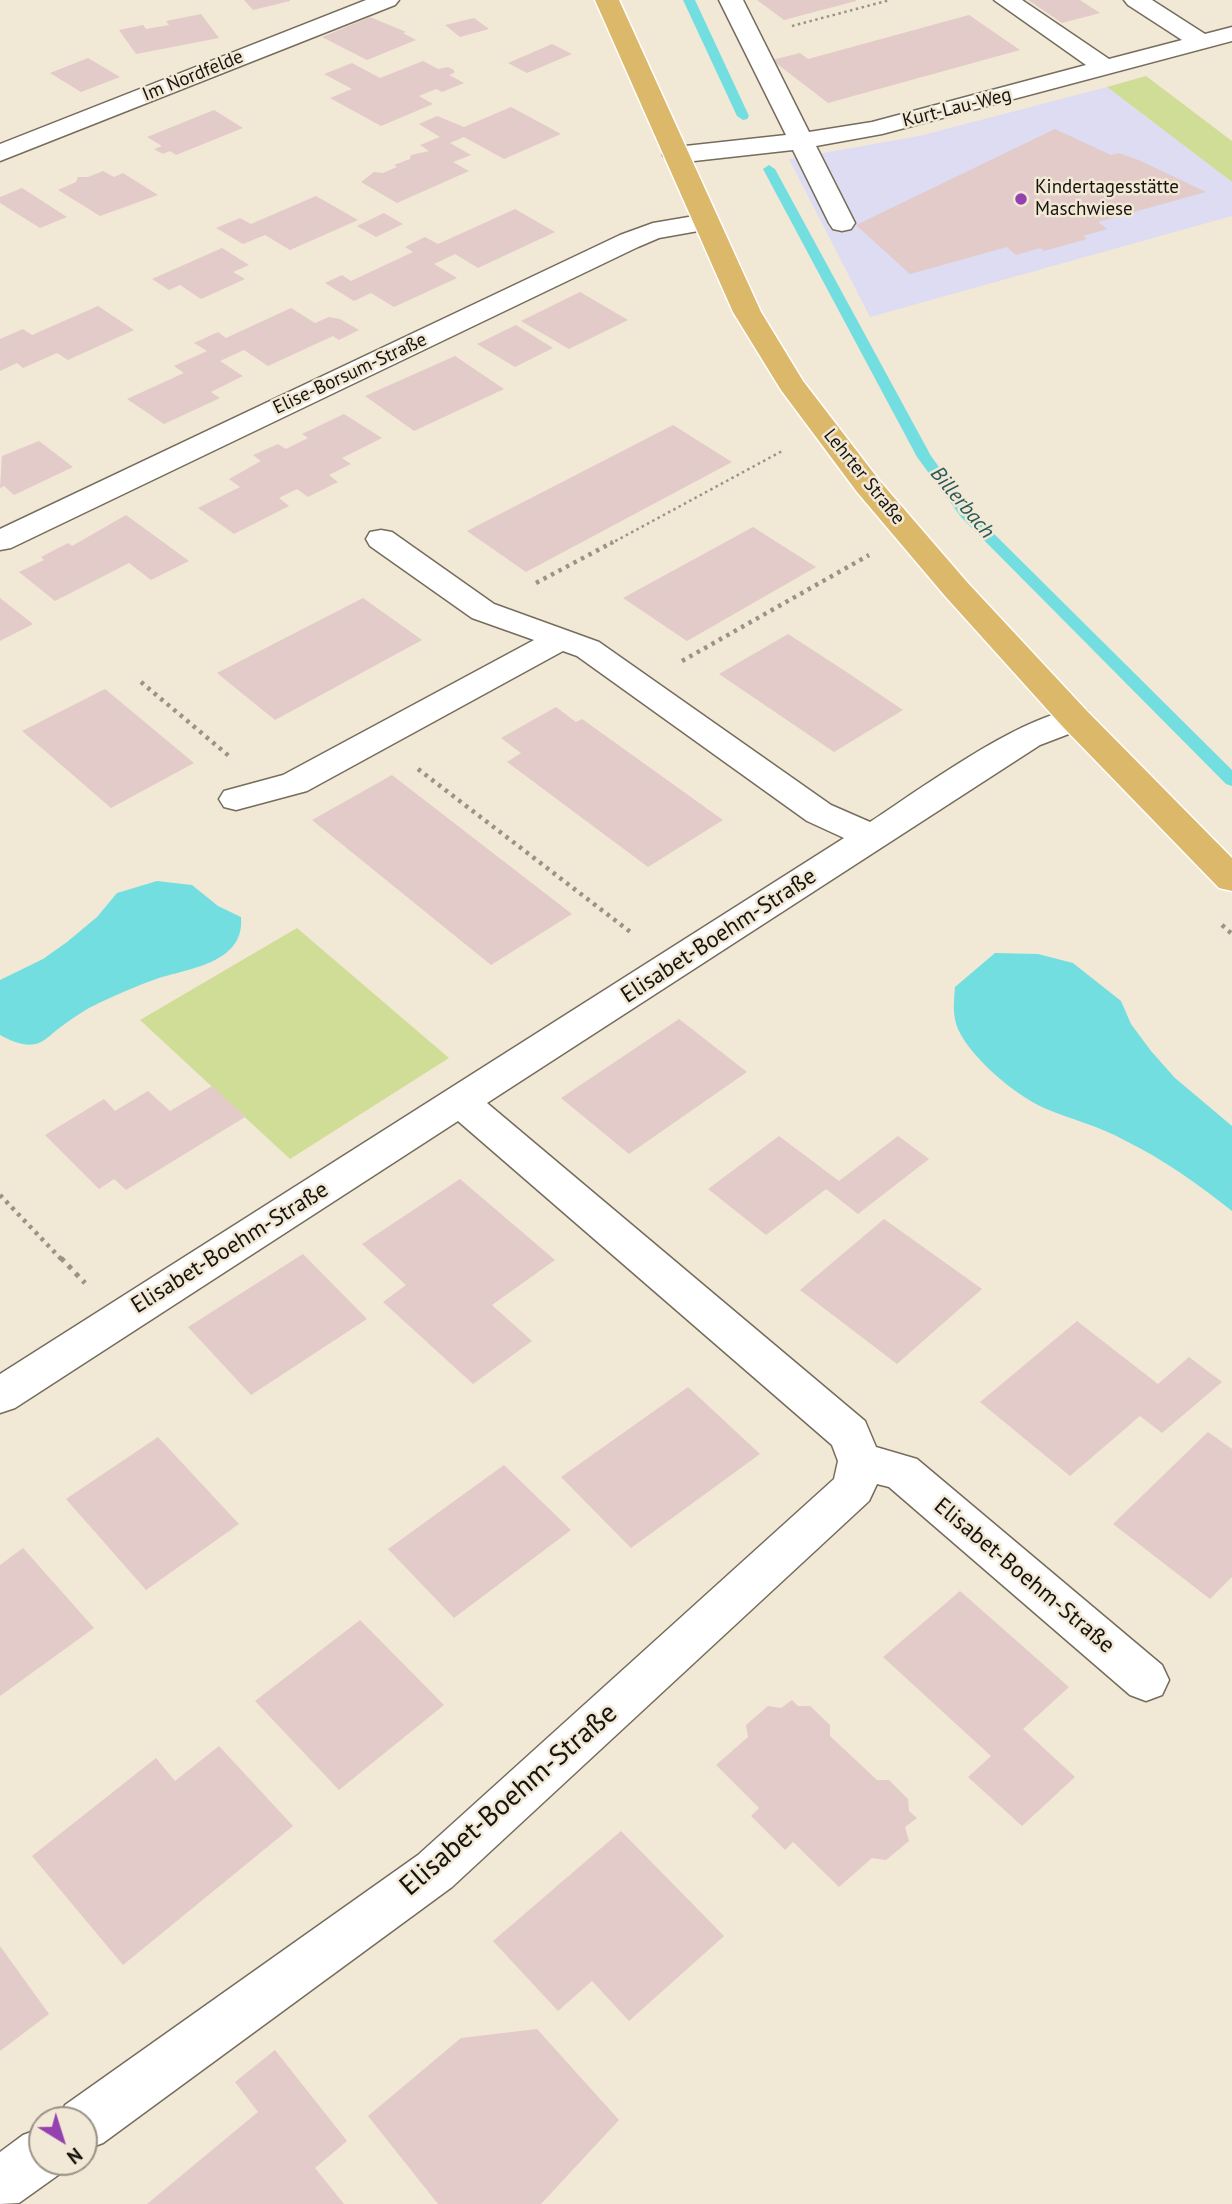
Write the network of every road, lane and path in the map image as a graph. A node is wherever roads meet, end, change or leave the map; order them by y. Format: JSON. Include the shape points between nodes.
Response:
{"nodes":[{"id":1,"x":387,"y":0,"type":"edge"},
{"id":2,"x":607,"y":0,"type":"edge"},
{"id":3,"x":731,"y":0,"type":"edge"},
{"id":4,"x":890,"y":0,"type":"edge"},
{"id":5,"x":1006,"y":0,"type":"edge"},
{"id":6,"x":1177,"y":4,"type":"dead end"},
{"id":7,"x":1144,"y":5,"type":"edge"},
{"id":8,"x":1232,"y":34,"type":"edge"},
{"id":9,"x":750,"y":37,"type":"junction"},
{"id":10,"x":1203,"y":43,"type":"junction"},
{"id":11,"x":1107,"y":69,"type":"junction"},
{"id":12,"x":802,"y":141,"type":"junction"},
{"id":13,"x":0,"y":153,"type":"edge"},
{"id":14,"x":676,"y":155,"type":"junction"},
{"id":15,"x":706,"y":222,"type":"junction"},
{"id":16,"x":842,"y":223,"type":"dead end"},
{"id":17,"x":794,"y":445,"type":"dead end"},
{"id":18,"x":381,"y":539,"type":"dead end"},
{"id":19,"x":0,"y":541,"type":"edge"},
{"id":20,"x":873,"y":553,"type":"dead end"},
{"id":21,"x":483,"y":611,"type":"junction"},
{"id":22,"x":561,"y":639,"type":"junction"},
{"id":23,"x":141,"y":682,"type":"dead end"},
{"id":24,"x":639,"y":686,"type":"junction"},
{"id":25,"x":1075,"y":719,"type":"junction"},
{"id":26,"x":379,"y":738,"type":"junction"},
{"id":27,"x":270,"y":790,"type":"junction"},
{"id":28,"x":236,"y":799,"type":"dead end"},
{"id":29,"x":872,"y":837,"type":"junction"},
{"id":30,"x":1232,"y":879,"type":"edge"},
{"id":31,"x":674,"y":966,"type":"junction"},
{"id":32,"x":461,"y":1102,"type":"junction"},
{"id":33,"x":0,"y":1195,"type":"edge"},
{"id":34,"x":119,"y":1319,"type":"junction"},
{"id":35,"x":0,"y":1396,"type":"edge"},
{"id":36,"x":860,"y":1461,"type":"junction"},
{"id":37,"x":1146,"y":1680,"type":"dead end"},
{"id":38,"x":98,"y":2114,"type":"edge"},
{"id":39,"x":28,"y":2164,"type":"edge"},
{"id":40,"x":0,"y":2184,"type":"edge"}],
"edges":[{"from":1,"to":13,"type":"street","name":"Im Nordfelde"},
{"from":2,"to":14,"type":"main road","name":"Lehrter Straße"},
{"from":3,"to":9,"type":"street"},
{"from":4,"to":9,"type":"path"},
{"from":5,"to":11,"type":"street"},
{"from":6,"to":7,"type":"street"},
{"from":7,"to":10,"type":"street"},
{"from":8,"to":10,"type":"street","name":"Kurt-Lau-Weg"},
{"from":9,"to":12,"type":"street"},
{"from":10,"to":11,"type":"street","name":"Kurt-Lau-Weg"},
{"from":11,"to":12,"type":"street","name":"Kurt-Lau-Weg","via":[[873,129]]},
{"from":12,"to":14,"type":"street","name":"Kurt-Lau-Weg"},
{"from":12,"to":16,"type":"street"},
{"from":14,"to":15,"type":"main road","name":"Lehrter Straße"},
{"from":15,"to":19,"type":"street","name":"Elise-Borsum-Straße","via":[[653,231],[629,241]]},
{"from":15,"to":25,"type":"main road","name":"Lehrter Straße","via":[[747,312],[791,384],[868,486]]},
{"from":17,"to":21,"type":"path"},
{"from":18,"to":21,"type":"street"},
{"from":20,"to":24,"type":"path"},
{"from":21,"to":22,"type":"street"},
{"from":22,"to":24,"type":"street","via":[[588,649]]},
{"from":22,"to":26,"type":"street"},
{"from":23,"to":27,"type":"path"},
{"from":24,"to":29,"type":"street","via":[[819,813]]},
{"from":25,"to":29,"type":"street","name":"Elisabet-Boehm-Straße","via":[[1028,737]]},
{"from":25,"to":30,"type":"main road","name":"Lehrter Straße"},
{"from":26,"to":27,"type":"street","via":[[295,783]]},
{"from":26,"to":31,"type":"path"},
{"from":27,"to":28,"type":"street"},
{"from":29,"to":31,"type":"street","name":"Elisabet-Boehm-Straße"},
{"from":31,"to":32,"type":"street","name":"Elisabet-Boehm-Straße"},
{"from":32,"to":34,"type":"street","name":"Elisabet-Boehm-Straße"},
{"from":32,"to":36,"type":"street","via":[[850,1434]]},
{"from":33,"to":34,"type":"path"},
{"from":34,"to":35,"type":"street","name":"Elisabet-Boehm-Straße"},
{"from":36,"to":37,"type":"street","name":"Elisabet-Boehm-Straße","via":[[902,1472]]},
{"from":36,"to":38,"type":"street","name":"Elisabet-Boehm-Straße","via":[[854,1488],[435,1871]]},
{"from":39,"to":40,"type":"street"}]}
